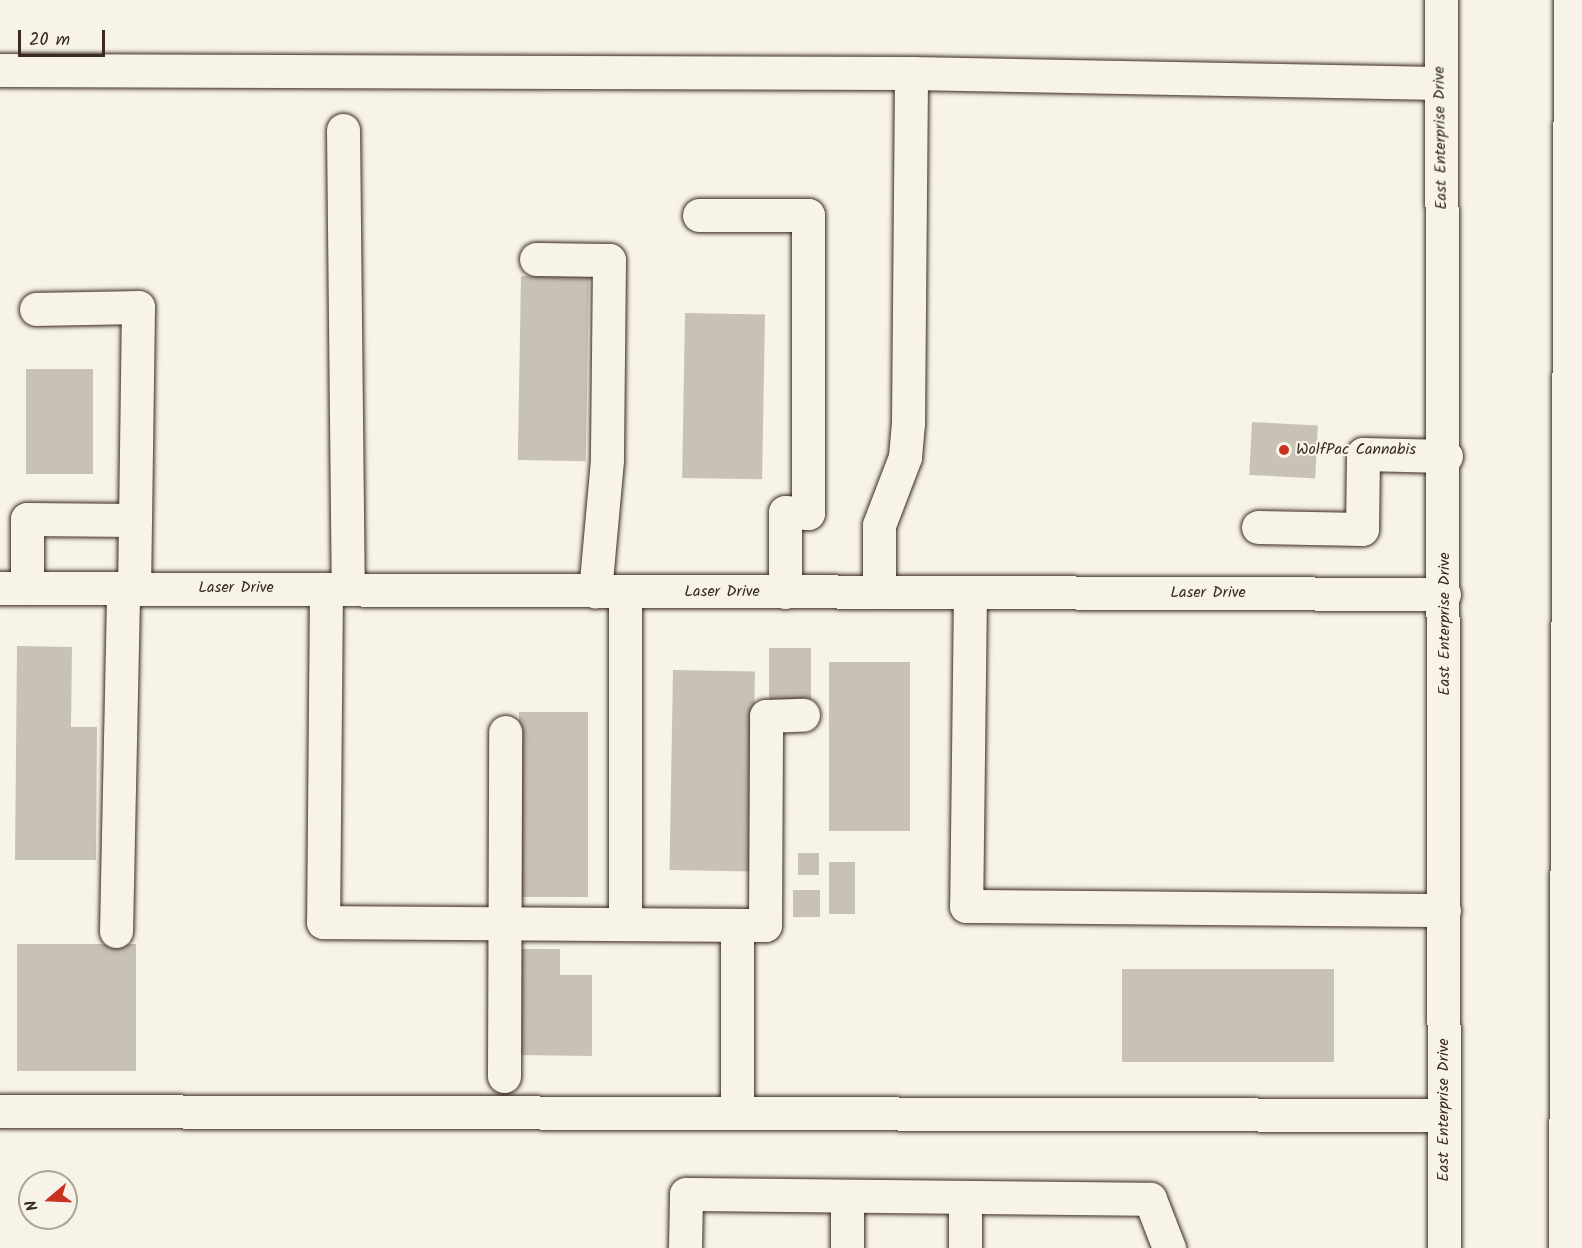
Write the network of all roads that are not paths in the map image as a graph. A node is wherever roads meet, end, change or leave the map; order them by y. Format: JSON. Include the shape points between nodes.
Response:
{"nodes":[{"id":1,"x":1441,"y":0,"type":"edge"},
{"id":2,"x":1570,"y":0,"type":"edge"},
{"id":3,"x":0,"y":70,"type":"edge"},
{"id":4,"x":911,"y":73,"type":"junction"},
{"id":5,"x":1440,"y":83,"type":"junction"},
{"id":6,"x":343,"y":130,"type":"dead end"},
{"id":7,"x":699,"y":215,"type":"dead end"},
{"id":8,"x":536,"y":259,"type":"dead end"},
{"id":9,"x":36,"y":309,"type":"dead end"},
{"id":10,"x":1446,"y":456,"type":"junction"},
{"id":11,"x":135,"y":520,"type":"junction"},
{"id":12,"x":1258,"y":527,"type":"dead end"},
{"id":13,"x":13,"y":588,"type":"edge"},
{"id":14,"x":129,"y":588,"type":"junction"},
{"id":15,"x":337,"y":589,"type":"junction"},
{"id":16,"x":610,"y":591,"type":"junction"},
{"id":17,"x":786,"y":592,"type":"junction"},
{"id":18,"x":879,"y":592,"type":"junction"},
{"id":19,"x":970,"y":592,"type":"junction"},
{"id":20,"x":1444,"y":594,"type":"junction"},
{"id":21,"x":803,"y":715,"type":"dead end"},
{"id":22,"x":505,"y":732,"type":"dead end"},
{"id":23,"x":1444,"y":910,"type":"junction"},
{"id":24,"x":504,"y":923,"type":"junction"},
{"id":25,"x":626,"y":924,"type":"junction"},
{"id":26,"x":737,"y":925,"type":"junction"},
{"id":27,"x":116,"y":932,"type":"dead end"},
{"id":28,"x":504,"y":1076,"type":"dead end"},
{"id":29,"x":0,"y":1111,"type":"edge"},
{"id":30,"x":737,"y":1113,"type":"junction"},
{"id":31,"x":1443,"y":1115,"type":"junction"},
{"id":32,"x":847,"y":1196,"type":"junction"},
{"id":33,"x":965,"y":1197,"type":"junction"},
{"id":34,"x":685,"y":1248,"type":"edge"},
{"id":35,"x":847,"y":1248,"type":"edge"},
{"id":36,"x":965,"y":1248,"type":"edge"},
{"id":37,"x":1168,"y":1248,"type":"edge"},
{"id":38,"x":1444,"y":1248,"type":"edge"},
{"id":39,"x":1565,"y":1248,"type":"edge"}],
"edges":[{"from":1,"to":5,"type":"main road","name":"East Enterprise Drive"},
{"from":2,"to":39,"type":"main road"},
{"from":3,"to":4,"type":"main road"},
{"from":4,"to":5,"type":"main road"},
{"from":4,"to":18,"type":"main road","via":[[908,423],[905,457],[879,525]]},
{"from":5,"to":10,"type":"main road","name":"East Enterprise Drive"},
{"from":6,"to":15,"type":"main road"},
{"from":7,"to":17,"type":"main road","via":[[808,215],[808,513],[785,512]]},
{"from":8,"to":16,"type":"main road","via":[[609,260]]},
{"from":9,"to":11,"type":"main road","via":[[138,307]]},
{"from":10,"to":12,"type":"main road","via":[[1363,454],[1362,529]]},
{"from":10,"to":20,"type":"main road","name":"East Enterprise Drive"},
{"from":11,"to":13,"type":"main road","via":[[27,519]]},
{"from":11,"to":14,"type":"main road"},
{"from":13,"to":14,"type":"main road","name":"Laser Drive"},
{"from":14,"to":15,"type":"main road","name":"Laser Drive"},
{"from":14,"to":27,"type":"main road"},
{"from":15,"to":16,"type":"main road","name":"Laser Drive"},
{"from":15,"to":24,"type":"main road","via":[[324,922]]},
{"from":16,"to":17,"type":"main road","name":"Laser Drive"},
{"from":16,"to":25,"type":"main road"},
{"from":17,"to":18,"type":"main road","name":"Laser Drive"},
{"from":18,"to":19,"type":"main road","name":"Laser Drive"},
{"from":19,"to":20,"type":"main road","name":"Laser Drive"},
{"from":19,"to":23,"type":"main road","via":[[966,906]]},
{"from":20,"to":23,"type":"main road","name":"East Enterprise Drive"},
{"from":21,"to":26,"type":"main road","via":[[766,716],[765,925]]},
{"from":22,"to":24,"type":"main road"},
{"from":23,"to":31,"type":"main road","name":"East Enterprise Drive"},
{"from":24,"to":25,"type":"main road"},
{"from":24,"to":28,"type":"main road"},
{"from":25,"to":26,"type":"main road"},
{"from":26,"to":30,"type":"main road"},
{"from":29,"to":30,"type":"main road"},
{"from":30,"to":31,"type":"main road"},
{"from":31,"to":38,"type":"main road","name":"East Enterprise Drive"},
{"from":32,"to":33,"type":"main road"},
{"from":32,"to":34,"type":"main road","via":[[686,1194]]},
{"from":32,"to":35,"type":"main road"},
{"from":33,"to":36,"type":"main road"},
{"from":33,"to":37,"type":"main road","via":[[1150,1199]]}]}
